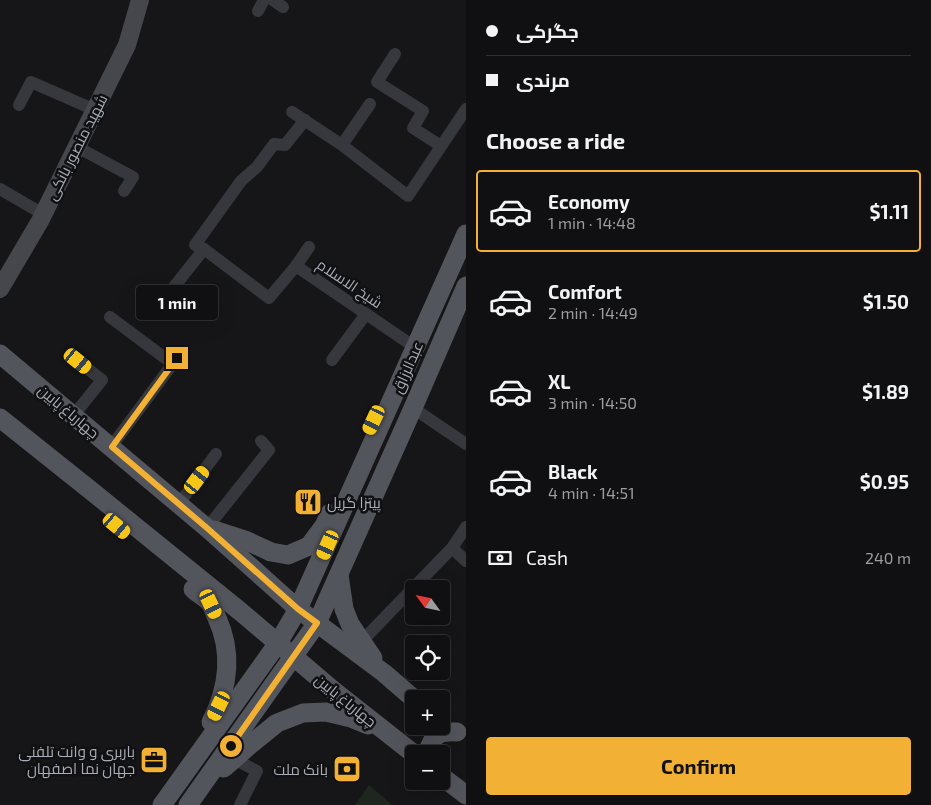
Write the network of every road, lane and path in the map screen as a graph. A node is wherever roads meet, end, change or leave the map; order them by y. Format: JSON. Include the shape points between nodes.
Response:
{"nodes":[{"id":1,"x":140,"y":0,"type":"edge"},
{"id":2,"x":395,"y":54,"type":"dead end"},
{"id":3,"x":370,"y":104,"type":"dead end"},
{"id":4,"x":19,"y":105,"type":"dead end"},
{"id":5,"x":95,"y":110,"type":"junction"},
{"id":6,"x":292,"y":112,"type":"dead end"},
{"id":7,"x":464,"y":117,"type":"edge"},
{"id":8,"x":304,"y":120,"type":"junction"},
{"id":9,"x":342,"y":145,"type":"junction"},
{"id":10,"x":442,"y":146,"type":"junction"},
{"id":11,"x":76,"y":147,"type":"junction"},
{"id":12,"x":0,"y":189,"type":"edge"},
{"id":13,"x":124,"y":191,"type":"dead end"},
{"id":14,"x":43,"y":214,"type":"junction"},
{"id":15,"x":466,"y":234,"type":"edge"},
{"id":16,"x":309,"y":247,"type":"dead end"},
{"id":17,"x":204,"y":249,"type":"junction"},
{"id":18,"x":296,"y":266,"type":"junction"},
{"id":19,"x":466,"y":286,"type":"edge"},
{"id":20,"x":0,"y":289,"type":"edge"},
{"id":21,"x":162,"y":302,"type":"dead end"},
{"id":22,"x":461,"y":313,"type":"edge"},
{"id":23,"x":366,"y":314,"type":"junction"},
{"id":24,"x":110,"y":317,"type":"dead end"},
{"id":25,"x":416,"y":348,"type":"junction"},
{"id":26,"x":0,"y":354,"type":"edge"},
{"id":27,"x":332,"y":360,"type":"dead end"},
{"id":28,"x":78,"y":361,"type":"dead end"},
{"id":29,"x":404,"y":373,"type":"junction"},
{"id":30,"x":413,"y":408,"type":"junction"},
{"id":31,"x":74,"y":415,"type":"junction"},
{"id":32,"x":0,"y":418,"type":"edge"},
{"id":33,"x":261,"y":441,"type":"dead end"},
{"id":34,"x":466,"y":444,"type":"edge"},
{"id":35,"x":112,"y":447,"type":"junction"},
{"id":36,"x":216,"y":454,"type":"dead end"},
{"id":37,"x":94,"y":492,"type":"junction"},
{"id":38,"x":178,"y":505,"type":"junction"},
{"id":39,"x":207,"y":528,"type":"junction"},
{"id":40,"x":466,"y":528,"type":"edge"},
{"id":41,"x":452,"y":548,"type":"junction"},
{"id":42,"x":466,"y":561,"type":"edge"},
{"id":43,"x":339,"y":576,"type":"junction"},
{"id":44,"x":298,"y":609,"type":"junction"},
{"id":45,"x":317,"y":623,"type":"junction"},
{"id":46,"x":361,"y":642,"type":"junction"},
{"id":47,"x":278,"y":643,"type":"junction"},
{"id":48,"x":294,"y":656,"type":"junction"},
{"id":49,"x":384,"y":673,"type":"junction"},
{"id":50,"x":405,"y":691,"type":"edge"},
{"id":51,"x":450,"y":727,"type":"edge"},
{"id":52,"x":386,"y":732,"type":"junction"},
{"id":53,"x":461,"y":736,"type":"edge"},
{"id":54,"x":430,"y":745,"type":"edge"},
{"id":55,"x":405,"y":747,"type":"edge"},
{"id":56,"x":234,"y":759,"type":"junction"},
{"id":57,"x":190,"y":766,"type":"junction"},
{"id":58,"x":450,"y":783,"type":"edge"},
{"id":59,"x":466,"y":796,"type":"edge"},
{"id":60,"x":194,"y":798,"type":"edge"},
{"id":61,"x":162,"y":805,"type":"edge"},
{"id":62,"x":240,"y":805,"type":"edge"}],
"edges":[{"from":1,"to":5,"type":"street","name":"شهید منصور بانکی","via":[[127,45]]},
{"from":2,"to":10,"type":"street","via":[[377,82],[423,111],[413,128]]},
{"from":3,"to":9,"type":"street"},
{"from":4,"to":5,"type":"street","via":[[30,82]]},
{"from":5,"to":11,"type":"street","name":"شهید منصور بانکی"},
{"from":6,"to":8,"type":"street"},
{"from":7,"to":10,"type":"street"},
{"from":8,"to":9,"type":"street"},
{"from":8,"to":17,"type":"street","via":[[285,145],[274,144],[257,167],[241,181],[195,245]]},
{"from":9,"to":10,"type":"street","via":[[408,196]]},
{"from":11,"to":13,"type":"street","via":[[133,177]]},
{"from":11,"to":14,"type":"street","name":"شهید منصور بانکی"},
{"from":12,"to":14,"type":"street"},
{"from":14,"to":20,"type":"street","name":"شهید منصور بانکی"},
{"from":15,"to":25,"type":"main road","name":"عبدالرزاق"},
{"from":16,"to":18,"type":"street"},
{"from":17,"to":18,"type":"street","name":"شیخ الاسلام","via":[[269,298]]},
{"from":17,"to":21,"type":"street"},
{"from":18,"to":23,"type":"street","name":"شیخ الاسلام"},
{"from":19,"to":22,"type":"main road","name":"عبدالرزاق"},
{"from":22,"to":30,"type":"main road","name":"عبدالرزاق"},
{"from":23,"to":25,"type":"street","name":"شیخ الاسلام"},
{"from":23,"to":27,"type":"street"},
{"from":24,"to":35,"type":"street","via":[[175,361]]},
{"from":25,"to":29,"type":"main road","name":"عبدالرزاق"},
{"from":26,"to":31,"type":"main road","name":"چهارباغ پایین"},
{"from":28,"to":31,"type":"street","via":[[102,380]]},
{"from":29,"to":39,"type":"main road","via":[[374,420],[324,526],[309,546],[288,555],[271,552]]},
{"from":29,"to":44,"type":"main road","name":"عبدالرزاق"},
{"from":30,"to":34,"type":"street"},
{"from":30,"to":43,"type":"main road","name":"عبدالرزاق"},
{"from":31,"to":35,"type":"main road","name":"چهارباغ پایین"},
{"from":32,"to":37,"type":"main road","name":"چهارباغ پایین"},
{"from":33,"to":39,"type":"street","via":[[269,450]]},
{"from":35,"to":38,"type":"main road","name":"چهارباغ پایین"},
{"from":36,"to":38,"type":"street"},
{"from":37,"to":47,"type":"main road","name":"چهارباغ پایین"},
{"from":37,"to":57,"type":"main road","via":[[117,526],[211,604],[223,631],[226,684]]},
{"from":38,"to":39,"type":"main road","name":"چهارباغ پایین"},
{"from":39,"to":44,"type":"main road","name":"چهارباغ پایین"},
{"from":40,"to":41,"type":"street"},
{"from":41,"to":42,"type":"street"},
{"from":41,"to":46,"type":"street"},
{"from":43,"to":45,"type":"main road","name":"عبدالرزاق"},
{"from":43,"to":46,"type":"main road","via":[[344,609]]},
{"from":44,"to":45,"type":"main road","name":"چهارباغ پایین"},
{"from":44,"to":47,"type":"main road","name":"عبدالرزاق"},
{"from":45,"to":48,"type":"main road","name":"عبدالرزاق"},
{"from":45,"to":49,"type":"main road","name":"چهارباغ پایین"},
{"from":46,"to":49,"type":"main road"},
{"from":47,"to":48,"type":"main road","name":"چهارباغ پایین"},
{"from":47,"to":57,"type":"main road","name":"عبدالرزاق"},
{"from":48,"to":52,"type":"main road","name":"چهارباغ پایین"},
{"from":48,"to":60,"type":"main road","name":"عبدالرزاق"},
{"from":49,"to":50,"type":"main road","name":"چهارباغ پایین"},
{"from":51,"to":53,"type":"main road"},
{"from":52,"to":55,"type":"main road","name":"چهارباغ پایین"},
{"from":52,"to":56,"type":"main road","via":[[326,712],[303,713],[277,724]]},
{"from":53,"to":54,"type":"main road","via":[[445,732],[437,735]]},
{"from":56,"to":60,"type":"main road"},
{"from":56,"to":62,"type":"street","via":[[257,771]]},
{"from":57,"to":61,"type":"main road"},
{"from":58,"to":59,"type":"main road"}]}
